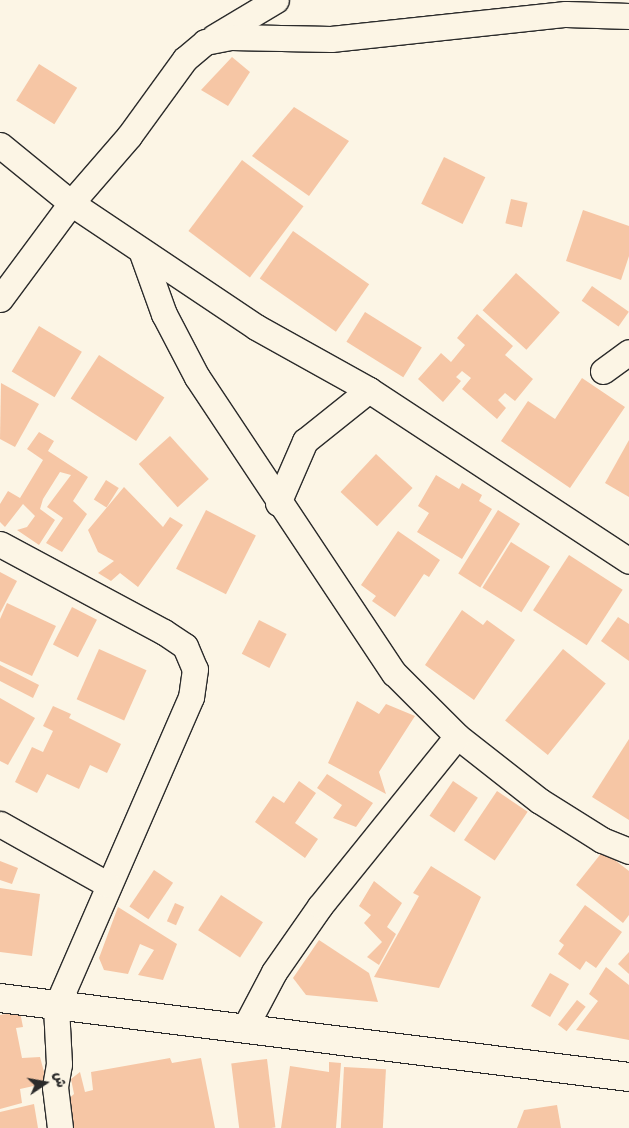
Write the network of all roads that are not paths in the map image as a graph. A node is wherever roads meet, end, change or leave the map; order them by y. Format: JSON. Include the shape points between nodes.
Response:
{"nodes":[{"id":1,"x":276,"y":0,"type":"edge"},
{"id":2,"x":629,"y":16,"type":"edge"},
{"id":3,"x":205,"y":42,"type":"junction"},
{"id":4,"x":0,"y":145,"type":"edge"},
{"id":5,"x":71,"y":203,"type":"junction"},
{"id":6,"x":142,"y":253,"type":"junction"},
{"id":7,"x":0,"y":299,"type":"edge"},
{"id":8,"x":629,"y":352,"type":"edge"},
{"id":9,"x":603,"y":371,"type":"dead end"},
{"id":10,"x":368,"y":390,"type":"junction"},
{"id":11,"x":278,"y":503,"type":"junction"},
{"id":12,"x":0,"y":544,"type":"edge"},
{"id":13,"x":629,"y":561,"type":"edge"},
{"id":14,"x":457,"y":736,"type":"junction"},
{"id":15,"x":0,"y":824,"type":"edge"},
{"id":16,"x":629,"y":851,"type":"edge"},
{"id":17,"x":106,"y":884,"type":"junction"},
{"id":18,"x":0,"y":998,"type":"edge"},
{"id":19,"x":56,"y":1008,"type":"junction"},
{"id":20,"x":244,"y":1029,"type":"junction"},
{"id":21,"x":629,"y":1077,"type":"edge"},
{"id":22,"x":60,"y":1128,"type":"edge"}],
"edges":[{"from":1,"to":3,"type":"street"},
{"from":2,"to":3,"type":"street","via":[[566,14],[331,39],[231,37]]},
{"from":3,"to":5,"type":"street","via":[[185,59],[129,136]]},
{"from":4,"to":5,"type":"street"},
{"from":5,"to":6,"type":"street"},
{"from":5,"to":7,"type":"street"},
{"from":6,"to":10,"type":"street","via":[[256,327]]},
{"from":6,"to":11,"type":"street","via":[[164,314],[197,377]]},
{"from":8,"to":9,"type":"street"},
{"from":10,"to":11,"type":"street","via":[[305,440]]},
{"from":10,"to":13,"type":"street"},
{"from":11,"to":14,"type":"street","via":[[394,673]]},
{"from":12,"to":17,"type":"street","via":[[186,646],[195,669],[191,697]]},
{"from":14,"to":16,"type":"street","via":[[540,801],[602,840]]},
{"from":14,"to":20,"type":"street","via":[[320,906],[274,972]]},
{"from":15,"to":17,"type":"street"},
{"from":17,"to":19,"type":"street"},
{"from":18,"to":19,"type":"street"},
{"from":19,"to":20,"type":"street"},
{"from":19,"to":22,"type":"street","via":[[59,1064],[54,1087]]},
{"from":20,"to":21,"type":"street"}]}
